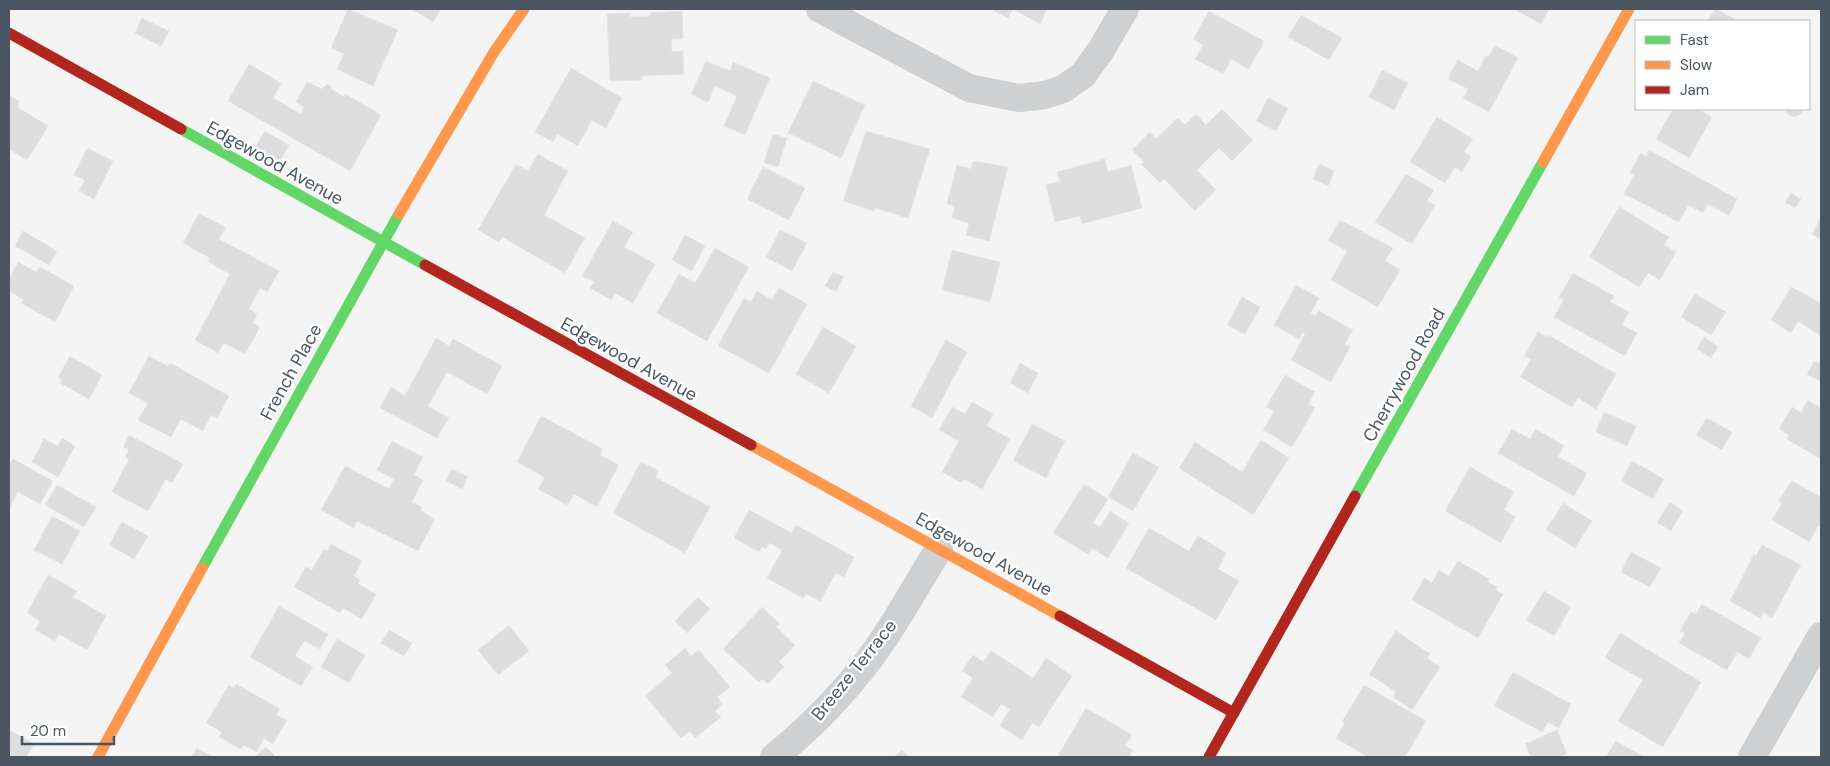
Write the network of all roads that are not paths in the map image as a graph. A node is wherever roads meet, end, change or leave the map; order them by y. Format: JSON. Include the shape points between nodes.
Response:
{"nodes":[{"id":1,"x":524,"y":9,"type":"edge"},
{"id":2,"x":820,"y":9,"type":"edge"},
{"id":3,"x":1124,"y":9,"type":"edge"},
{"id":4,"x":1629,"y":9,"type":"edge"},
{"id":5,"x":9,"y":33,"type":"edge"},
{"id":6,"x":382,"y":243,"type":"junction"},
{"id":7,"x":939,"y":549,"type":"junction"},
{"id":8,"x":1821,"y":636,"type":"edge"},
{"id":9,"x":1234,"y":714,"type":"junction"},
{"id":10,"x":98,"y":757,"type":"edge"},
{"id":11,"x":774,"y":757,"type":"edge"},
{"id":12,"x":1209,"y":757,"type":"edge"},
{"id":13,"x":1752,"y":757,"type":"edge"}],
"edges":[{"from":1,"to":6,"type":"street","name":"French Place","via":[[494,52]]},
{"from":2,"to":3,"type":"street","via":[[969,88],[1019,98],[1045,96],[1063,89],[1083,75]]},
{"from":4,"to":9,"type":"street","name":"Cherrywood Road"},
{"from":5,"to":6,"type":"street","name":"Edgewood Avenue"},
{"from":6,"to":7,"type":"street","name":"Edgewood Avenue"},
{"from":6,"to":10,"type":"street","name":"French Place"},
{"from":7,"to":9,"type":"street","name":"Edgewood Avenue"},
{"from":7,"to":11,"type":"street","name":"Breeze Terrace","via":[[882,641],[838,695]]},
{"from":8,"to":13,"type":"street"},
{"from":9,"to":12,"type":"street","name":"Cherrywood Road"}]}
